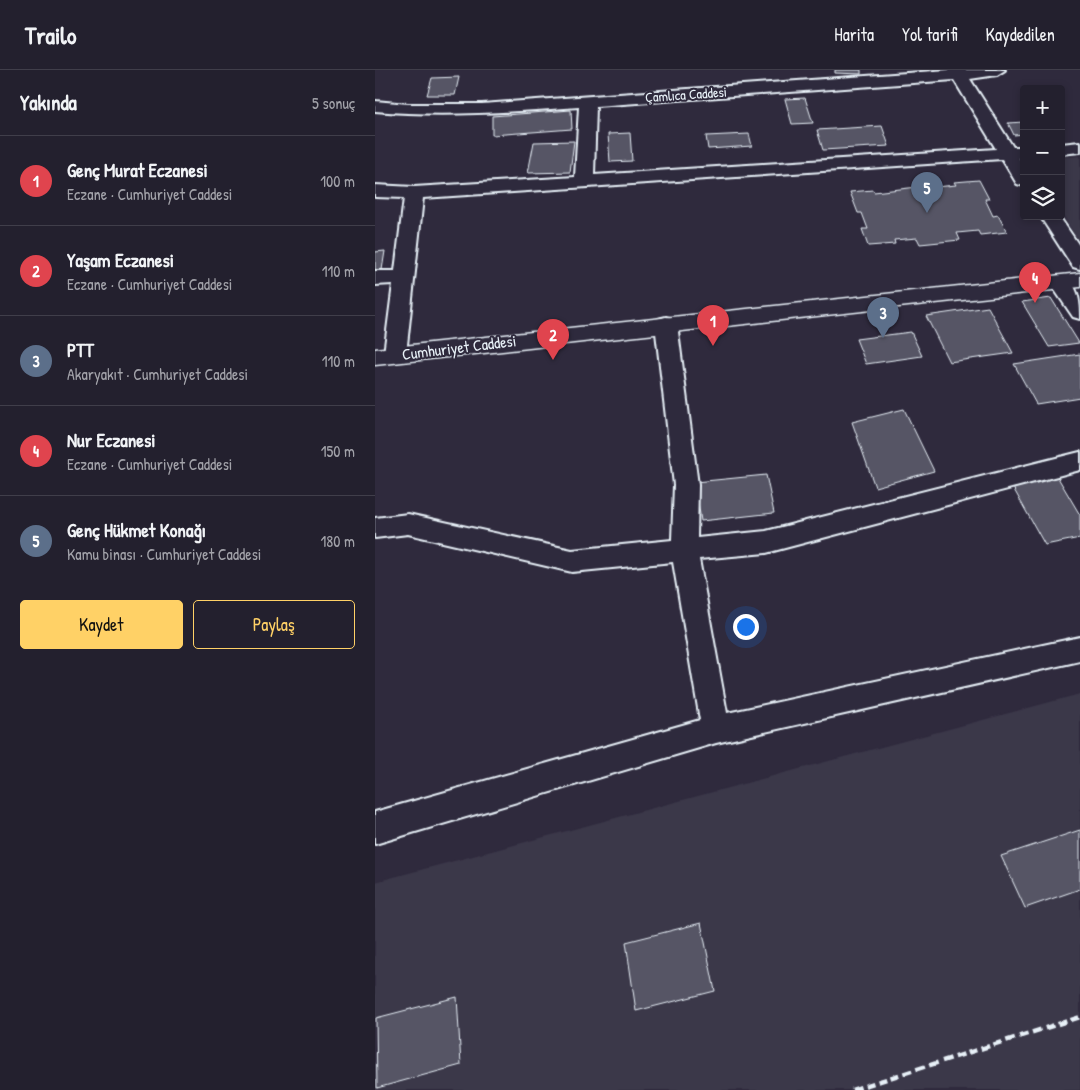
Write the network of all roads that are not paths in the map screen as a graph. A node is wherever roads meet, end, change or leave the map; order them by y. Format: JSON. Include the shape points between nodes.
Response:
{"nodes":[{"id":1,"x":997,"y":70,"type":"edge"},
{"id":2,"x":958,"y":72,"type":"edge"},
{"id":3,"x":588,"y":101,"type":"junction"},
{"id":4,"x":375,"y":106,"type":"edge"},
{"id":5,"x":1080,"y":147,"type":"edge"},
{"id":6,"x":1065,"y":149,"type":"edge"},
{"id":7,"x":1015,"y":153,"type":"edge"},
{"id":8,"x":1022,"y":175,"type":"edge"},
{"id":9,"x":584,"y":182,"type":"junction"},
{"id":10,"x":375,"y":191,"type":"edge"},
{"id":11,"x":414,"y":193,"type":"junction"},
{"id":12,"x":1052,"y":220,"type":"edge"},
{"id":13,"x":1080,"y":262,"type":"edge"},
{"id":14,"x":404,"y":276,"type":"junction"},
{"id":15,"x":375,"y":278,"type":"edge"},
{"id":16,"x":1070,"y":281,"type":"edge"},
{"id":17,"x":1080,"y":312,"type":"edge"},
{"id":18,"x":666,"y":324,"type":"junction"},
{"id":19,"x":385,"y":356,"type":"edge"},
{"id":20,"x":1080,"y":461,"type":"edge"},
{"id":21,"x":375,"y":528,"type":"edge"},
{"id":22,"x":684,"y":550,"type":"junction"},
{"id":23,"x":1080,"y":649,"type":"edge"},
{"id":24,"x":716,"y":729,"type":"junction"},
{"id":25,"x":375,"y":826,"type":"edge"}],
"edges":[{"from":1,"to":2,"type":"street","name":"Çamlıca Caddesi"},
{"from":2,"to":3,"type":"street","name":"Çamlıca Caddesi"},
{"from":2,"to":7,"type":"street"},
{"from":3,"to":4,"type":"street","name":"Çamlıca Caddesi","via":[[482,109]]},
{"from":3,"to":9,"type":"street"},
{"from":5,"to":6,"type":"street"},
{"from":7,"to":8,"type":"street"},
{"from":7,"to":9,"type":"street"},
{"from":9,"to":11,"type":"street"},
{"from":10,"to":11,"type":"street"},
{"from":11,"to":14,"type":"street"},
{"from":12,"to":13,"type":"street"},
{"from":14,"to":15,"type":"street"},
{"from":14,"to":19,"type":"street"},
{"from":16,"to":17,"type":"street"},
{"from":16,"to":18,"type":"main road","name":"Cumhuriyet Caddesi"},
{"from":18,"to":19,"type":"main road","name":"Cumhuriyet Caddesi"},
{"from":18,"to":22,"type":"street","via":[[686,485]]},
{"from":20,"to":22,"type":"street","via":[[766,542]]},
{"from":21,"to":22,"type":"street","via":[[407,524],[572,561]]},
{"from":22,"to":24,"type":"street"},
{"from":23,"to":24,"type":"street"},
{"from":24,"to":25,"type":"street"}]}
